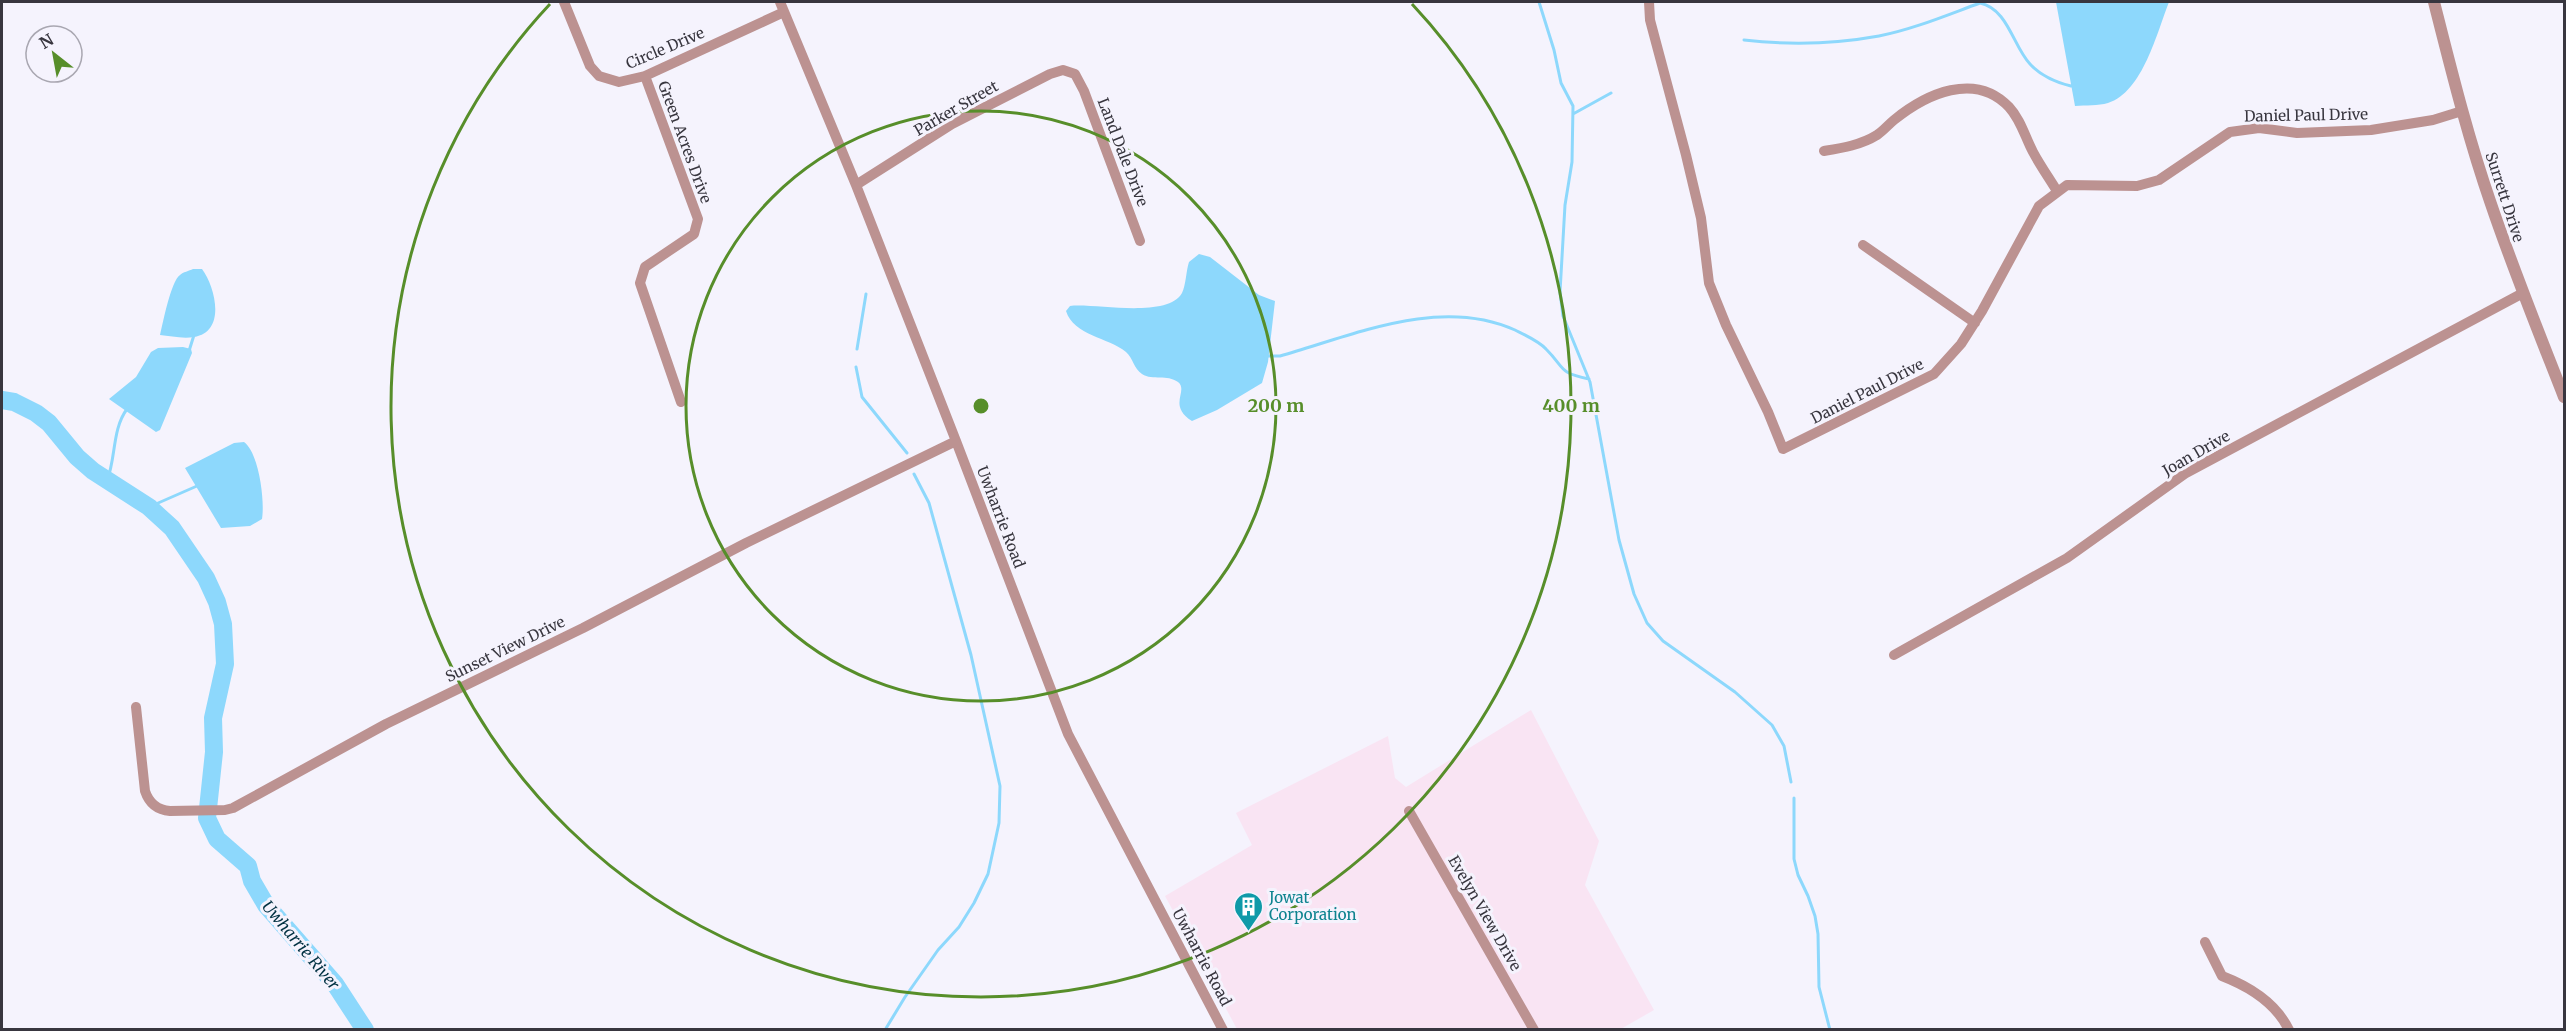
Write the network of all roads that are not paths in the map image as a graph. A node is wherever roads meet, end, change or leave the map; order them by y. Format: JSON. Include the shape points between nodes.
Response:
{"nodes":[{"id":1,"x":564,"y":2,"type":"edge"},
{"id":2,"x":1649,"y":2,"type":"edge"},
{"id":3,"x":2434,"y":2,"type":"edge"},
{"id":4,"x":782,"y":7,"type":"edge"},
{"id":5,"x":1075,"y":74,"type":"joint"},
{"id":6,"x":645,"y":76,"type":"junction"},
{"id":7,"x":2462,"y":111,"type":"junction"},
{"id":8,"x":1824,"y":151,"type":"dead end"},
{"id":9,"x":856,"y":185,"type":"junction"},
{"id":10,"x":2057,"y":191,"type":"junction"},
{"id":11,"x":1140,"y":241,"type":"dead end"},
{"id":12,"x":1863,"y":245,"type":"dead end"},
{"id":13,"x":2523,"y":293,"type":"junction"},
{"id":14,"x":1975,"y":323,"type":"junction"},
{"id":15,"x":2565,"y":397,"type":"edge"},
{"id":16,"x":681,"y":402,"type":"dead end"},
{"id":17,"x":956,"y":441,"type":"junction"},
{"id":18,"x":1894,"y":655,"type":"dead end"},
{"id":19,"x":136,"y":707,"type":"dead end"},
{"id":20,"x":1409,"y":811,"type":"dead end"},
{"id":21,"x":2205,"y":942,"type":"dead end"},
{"id":22,"x":1223,"y":1029,"type":"edge"},
{"id":23,"x":1534,"y":1029,"type":"edge"},
{"id":24,"x":2289,"y":1029,"type":"edge"}],
"edges":[{"from":1,"to":6,"type":"street","name":"Circle Drive","via":[[590,66],[598,76],[619,82]]},
{"from":2,"to":14,"type":"street","name":"Daniel Paul Drive","via":[[1650,20],[1698,207],[1709,284],[1783,449],[1934,374]]},
{"from":3,"to":7,"type":"street","name":"Surrett Drive"},
{"from":4,"to":6,"type":"street","name":"Circle Drive"},
{"from":4,"to":9,"type":"street","name":"Uwharrie Road"},
{"from":5,"to":9,"type":"street","name":"Parker Street","via":[[1063,70],[1050,74],[952,124]]},
{"from":5,"to":11,"type":"street","name":"Land Dale Drive"},
{"from":6,"to":16,"type":"street","name":"Green Acres Drive","via":[[698,219],[694,234],[645,267],[640,283]]},
{"from":7,"to":10,"type":"street","name":"Daniel Paul Drive","via":[[2371,130],[2297,133],[2259,128],[2230,132],[2159,180],[2137,186],[2067,185]]},
{"from":7,"to":13,"type":"street","name":"Surrett Drive"},
{"from":8,"to":10,"type":"street","via":[[1854,146],[1931,96],[1966,87],[1986,92],[2008,106]]},
{"from":9,"to":17,"type":"street","name":"Uwharrie Road"},
{"from":10,"to":14,"type":"street","name":"Daniel Paul Drive","via":[[2039,206]]},
{"from":12,"to":14,"type":"street"},
{"from":13,"to":15,"type":"street","name":"Surrett Drive"},
{"from":13,"to":18,"type":"street","name":"Joan Drive","via":[[2186,473],[2067,558]]},
{"from":17,"to":19,"type":"street","name":"Sunset View Drive","via":[[386,724],[233,808],[162,810],[148,799]]},
{"from":17,"to":22,"type":"street","name":"Uwharrie Road","via":[[1068,734]]},
{"from":20,"to":23,"type":"street","name":"Evelyn View Drive"},
{"from":21,"to":24,"type":"street","via":[[2222,976],[2260,997]]}]}
